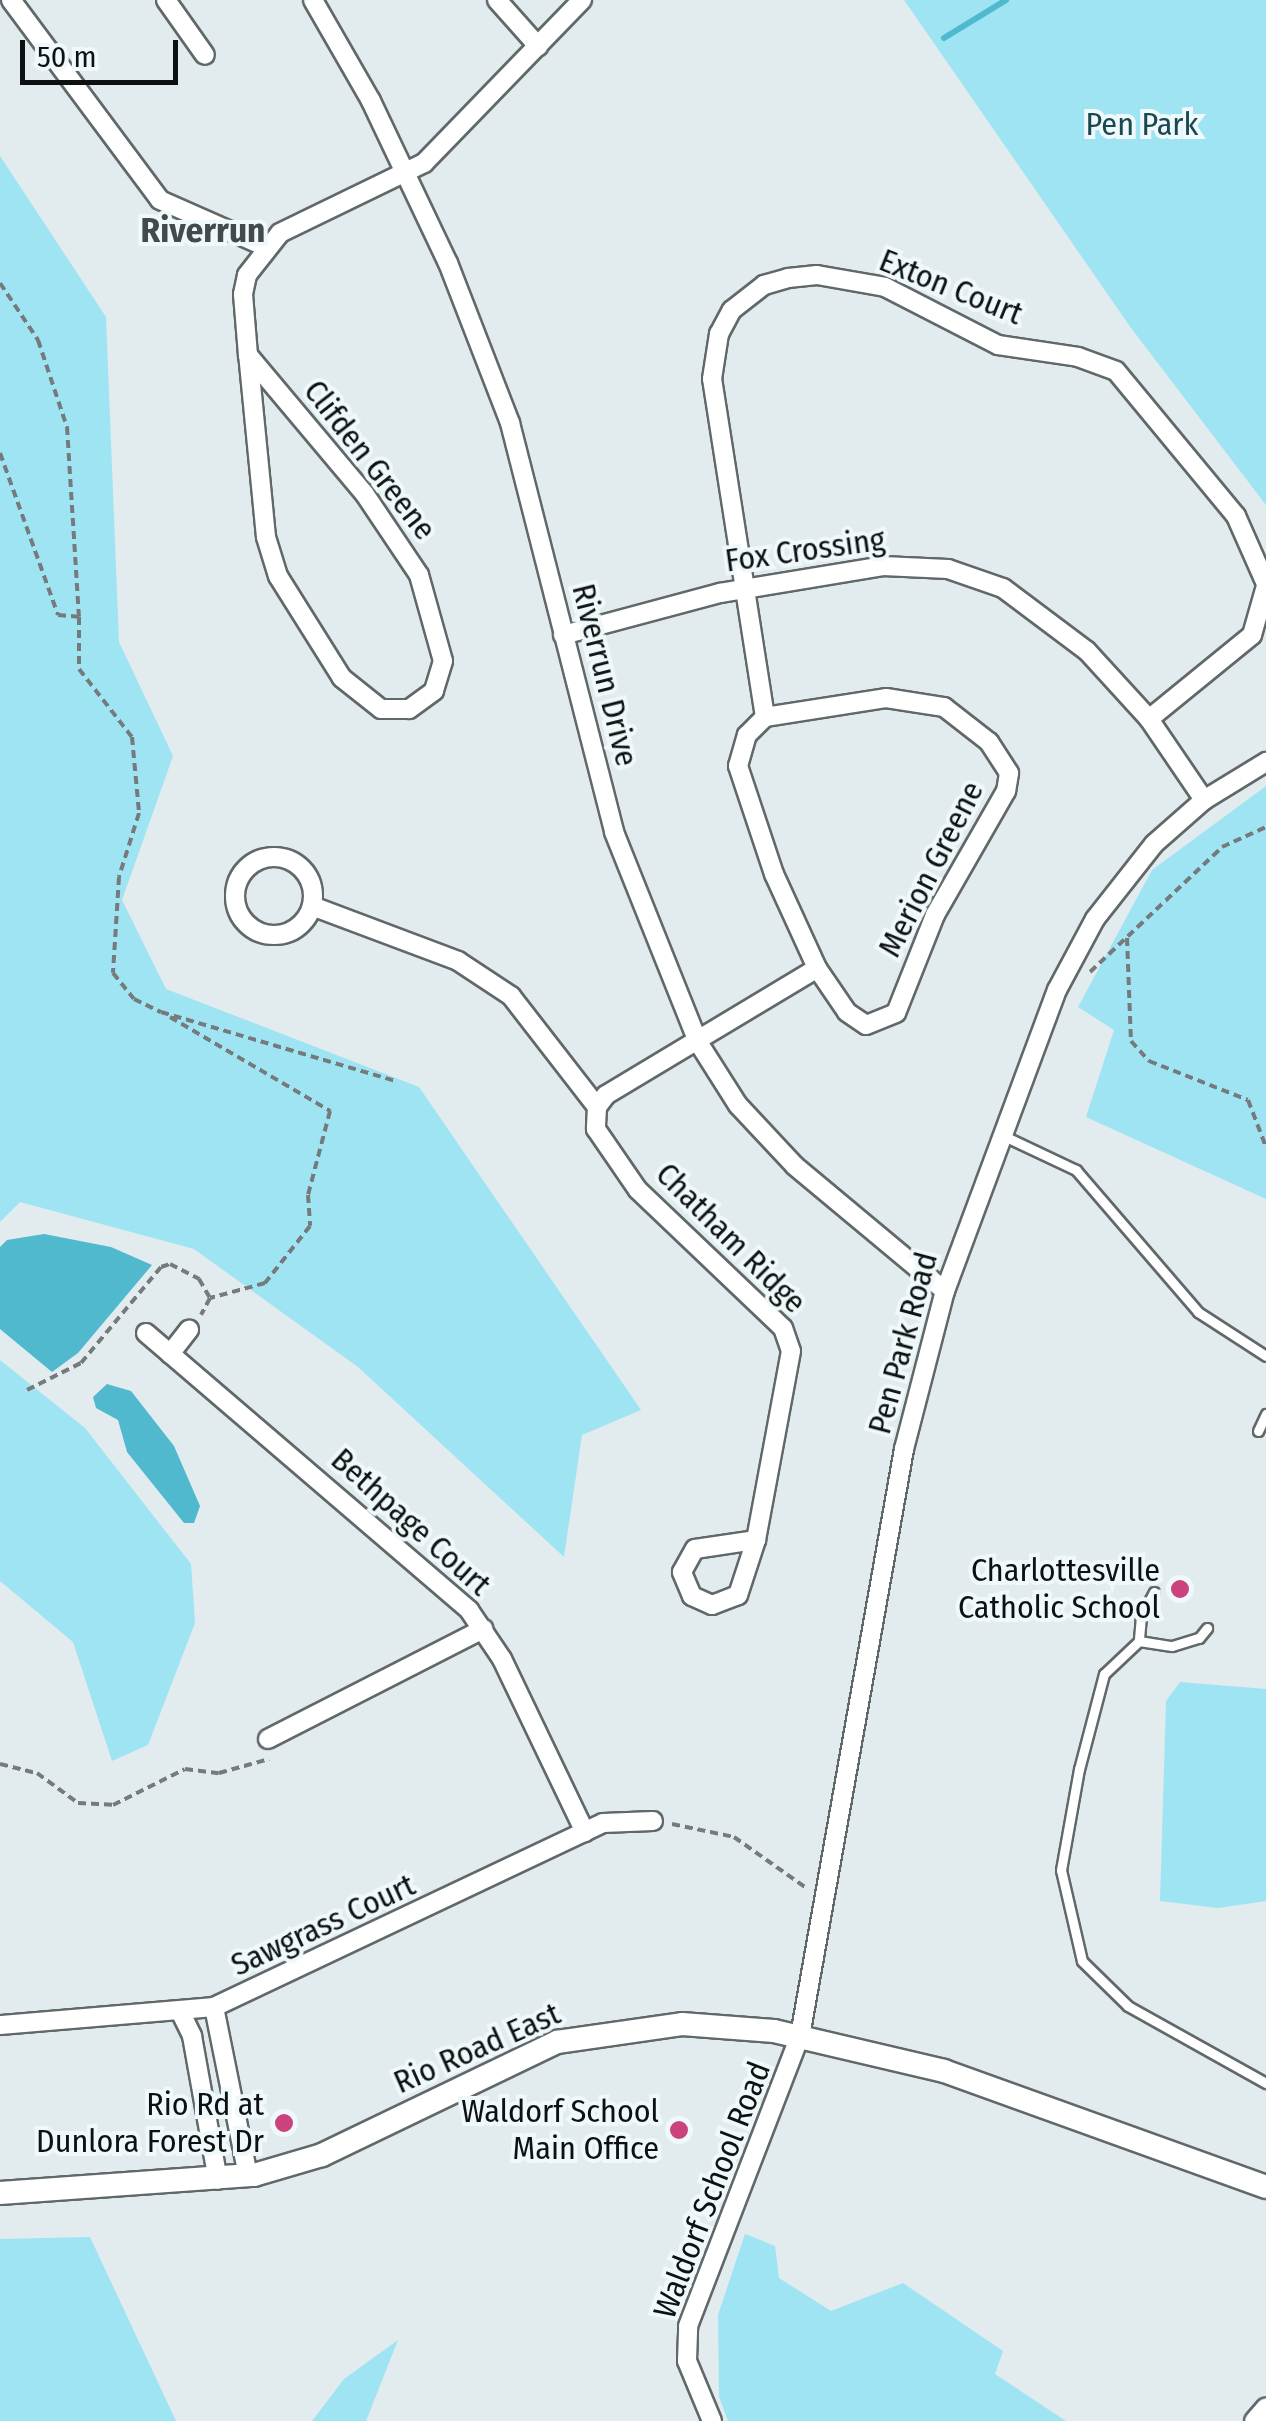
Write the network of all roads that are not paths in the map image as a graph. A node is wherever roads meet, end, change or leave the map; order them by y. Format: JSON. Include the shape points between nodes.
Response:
{"nodes":[{"id":1,"x":166,"y":0,"type":"edge"},
{"id":2,"x":313,"y":0,"type":"edge"},
{"id":3,"x":497,"y":0,"type":"edge"},
{"id":4,"x":582,"y":0,"type":"edge"},
{"id":5,"x":19,"y":3,"type":"edge"},
{"id":6,"x":538,"y":46,"type":"junction"},
{"id":7,"x":204,"y":55,"type":"dead end"},
{"id":8,"x":406,"y":174,"type":"junction"},
{"id":9,"x":264,"y":246,"type":"junction"},
{"id":10,"x":248,"y":354,"type":"junction"},
{"id":11,"x":1266,"y":585,"type":"edge"},
{"id":12,"x":743,"y":589,"type":"junction"},
{"id":13,"x":563,"y":635,"type":"junction"},
{"id":14,"x":765,"y":717,"type":"junction"},
{"id":15,"x":1150,"y":719,"type":"junction"},
{"id":16,"x":1266,"y":762,"type":"edge"},
{"id":17,"x":1204,"y":800,"type":"junction"},
{"id":18,"x":312,"y":906,"type":"junction"},
{"id":19,"x":817,"y":968,"type":"junction"},
{"id":20,"x":698,"y":1042,"type":"junction"},
{"id":21,"x":598,"y":1108,"type":"junction"},
{"id":22,"x":1002,"y":1135,"type":"junction"},
{"id":23,"x":945,"y":1291,"type":"junction"},
{"id":24,"x":189,"y":1330,"type":"road end"},
{"id":25,"x":146,"y":1334,"type":"dead end"},
{"id":26,"x":170,"y":1354,"type":"junction"},
{"id":27,"x":1266,"y":1356,"type":"edge"},
{"id":28,"x":1266,"y":1414,"type":"edge"},
{"id":29,"x":1258,"y":1431,"type":"dead end"},
{"id":30,"x":756,"y":1540,"type":"junction"},
{"id":31,"x":1154,"y":1592,"type":"dead end"},
{"id":32,"x":1207,"y":1628,"type":"dead end"},
{"id":33,"x":483,"y":1629,"type":"junction"},
{"id":34,"x":1139,"y":1642,"type":"junction"},
{"id":35,"x":272,"y":1747,"type":"road end"},
{"id":36,"x":654,"y":1822,"type":"road end"},
{"id":37,"x":585,"y":1832,"type":"junction"},
{"id":38,"x":214,"y":2007,"type":"junction"},
{"id":39,"x":180,"y":2011,"type":"junction"},
{"id":40,"x":0,"y":2026,"type":"edge"},
{"id":41,"x":800,"y":2036,"type":"junction"},
{"id":42,"x":1266,"y":2083,"type":"edge"},
{"id":43,"x":248,"y":2176,"type":"junction"},
{"id":44,"x":218,"y":2180,"type":"junction"},
{"id":45,"x":1266,"y":2187,"type":"edge"},
{"id":46,"x":0,"y":2193,"type":"edge"},
{"id":47,"x":1266,"y":2407,"type":"edge"},
{"id":48,"x":712,"y":2421,"type":"edge"},
{"id":49,"x":1254,"y":2421,"type":"edge"}],
"edges":[{"from":1,"to":7,"type":"street"},
{"from":2,"to":8,"type":"street","name":"Riverrun Drive"},
{"from":3,"to":6,"type":"street"},
{"from":4,"to":6,"type":"street"},
{"from":5,"to":9,"type":"street","via":[[160,200]]},
{"from":6,"to":8,"type":"street","via":[[447,142]]},
{"from":8,"to":9,"type":"street"},
{"from":8,"to":13,"type":"street","name":"Riverrun Drive","via":[[510,423]]},
{"from":9,"to":10,"type":"street","name":"Clifden Greene","via":[[243,294]]},
{"from":10,"to":10,"type":"street","name":"Clifden Greene","via":[[266,537],[278,576],[342,678],[381,709],[409,709],[434,691],[443,661],[420,575],[364,493]]},
{"from":11,"to":12,"type":"street","name":"Exton Court","via":[[1236,516],[1116,371],[998,345],[885,287],[817,275],[764,285],[747,296],[723,323],[716,345],[712,379]]},
{"from":11,"to":15,"type":"street","name":"Exton Court","via":[[1252,635]]},
{"from":12,"to":13,"type":"street","name":"Fox Crossing"},
{"from":12,"to":14,"type":"street","name":"Exton Court"},
{"from":12,"to":15,"type":"street","name":"Fox Crossing","via":[[883,566],[973,576],[1039,612],[1122,685]]},
{"from":13,"to":20,"type":"street","name":"Riverrun Drive","via":[[614,832]]},
{"from":14,"to":19,"type":"street","name":"Merion Greene","via":[[740,750],[740,779]]},
{"from":14,"to":19,"type":"street","name":"Merion Greene","via":[[913,699],[968,722],[1010,773],[890,1020],[855,1021]]},
{"from":15,"to":17,"type":"street","name":"Fox Crossing"},
{"from":16,"to":17,"type":"street","name":"Pen Park Road"},
{"from":17,"to":22,"type":"street","name":"Pen Park Road","via":[[1154,844],[1095,919],[1057,990]]},
{"from":18,"to":18,"type":"street","via":[[296,929],[268,934],[244,920],[235,893],[248,867],[274,856],[300,866],[309,878]]},
{"from":18,"to":21,"type":"street","name":"Chatham Ridge","via":[[486,976],[530,1014],[572,1082]]},
{"from":19,"to":20,"type":"street"},
{"from":20,"to":21,"type":"street","via":[[606,1095]]},
{"from":20,"to":23,"type":"street","name":"Riverrun Drive","via":[[738,1105],[782,1153]]},
{"from":21,"to":30,"type":"street","name":"Chatham Ridge","via":[[596,1129],[638,1190],[789,1338]]},
{"from":22,"to":23,"type":"street","name":"Pen Park Road"},
{"from":22,"to":27,"type":"lane","via":[[1076,1170],[1198,1312]]},
{"from":23,"to":41,"type":"street","name":"Pen Park Road","via":[[904,1449]]},
{"from":24,"to":26,"type":"street"},
{"from":25,"to":26,"type":"street","name":"Bethpage Court"},
{"from":26,"to":33,"type":"street","name":"Bethpage Court","via":[[450,1590]]},
{"from":28,"to":29,"type":"lane"},
{"from":30,"to":30,"type":"street","via":[[738,1595],[712,1605],[692,1596],[682,1572],[695,1550]]},
{"from":31,"to":34,"type":"lane","via":[[1141,1616]]},
{"from":32,"to":34,"type":"lane","via":[[1200,1638],[1172,1646]]},
{"from":33,"to":35,"type":"street"},
{"from":33,"to":37,"type":"street","name":"Bethpage Court"},
{"from":34,"to":42,"type":"lane","via":[[1104,1674],[1070,1819],[1061,1870],[1082,1962],[1128,2006]]},
{"from":36,"to":37,"type":"street","name":"Sawgrass Court","via":[[614,1820]]},
{"from":37,"to":38,"type":"street","name":"Sawgrass Court"},
{"from":38,"to":39,"type":"street","name":"Sawgrass Court"},
{"from":38,"to":43,"type":"street"},
{"from":39,"to":40,"type":"street","name":"Sawgrass Court"},
{"from":39,"to":44,"type":"street","via":[[192,2036]]},
{"from":41,"to":43,"type":"street","name":"Rio Road East","via":[[682,2024],[595,2032],[520,2058],[322,2155]]},
{"from":41,"to":45,"type":"street","name":"Rio Road East","via":[[1018,2094]]},
{"from":41,"to":48,"type":"street","name":"Waldorf School Road","via":[[688,2326],[687,2362]]},
{"from":43,"to":44,"type":"street","name":"Rio Road East"},
{"from":44,"to":46,"type":"street","name":"Rio Road East"},
{"from":47,"to":49,"type":"street"}]}
